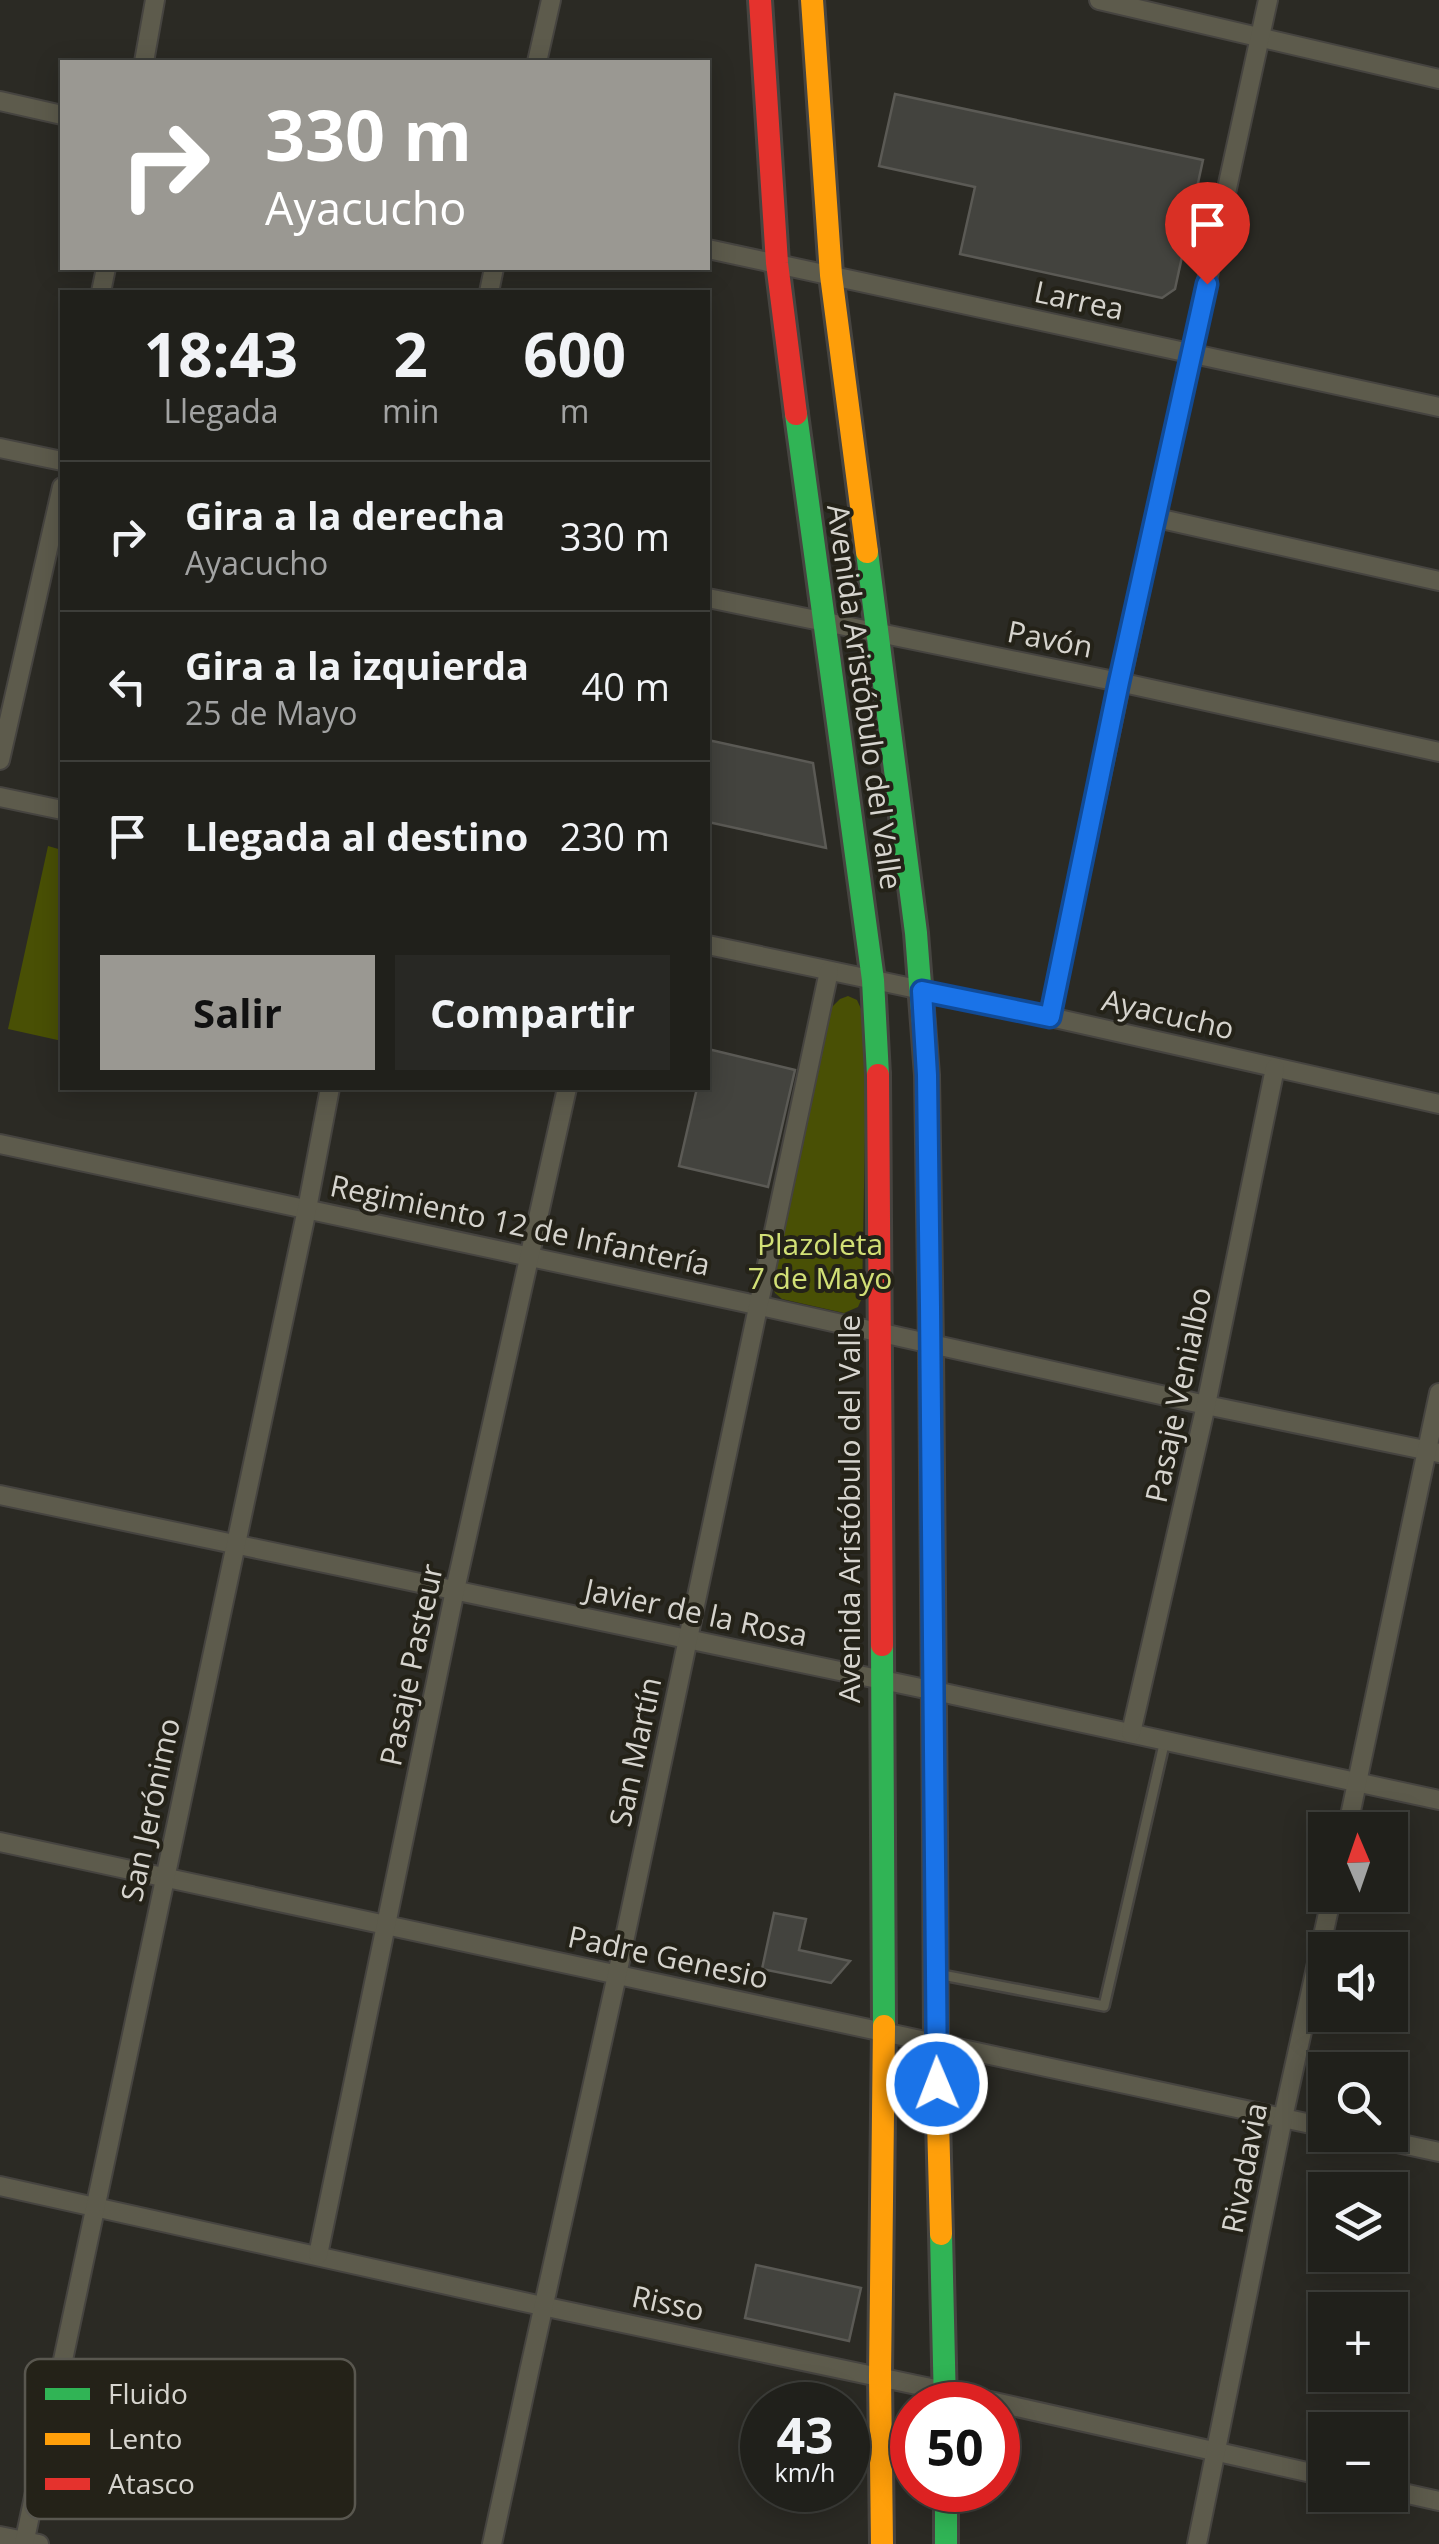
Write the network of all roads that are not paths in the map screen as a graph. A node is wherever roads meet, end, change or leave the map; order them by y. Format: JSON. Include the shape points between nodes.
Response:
{"nodes":[{"id":1,"x":155,"y":0,"type":"edge"},
{"id":2,"x":551,"y":0,"type":"edge"},
{"id":3,"x":760,"y":0,"type":"edge"},
{"id":4,"x":812,"y":0,"type":"edge"},
{"id":5,"x":1099,"y":0,"type":"edge"},
{"id":6,"x":1268,"y":0,"type":"edge"},
{"id":7,"x":1260,"y":38,"type":"junction"},
{"id":8,"x":144,"y":60,"type":"edge"},
{"id":9,"x":538,"y":60,"type":"edge"},
{"id":10,"x":1439,"y":79,"type":"edge"},
{"id":11,"x":0,"y":101,"type":"edge"},
{"id":12,"x":60,"y":115,"type":"edge"},
{"id":13,"x":710,"y":248,"type":"edge"},
{"id":14,"x":777,"y":263,"type":"junction"},
{"id":15,"x":831,"y":275,"type":"junction"},
{"id":16,"x":1192,"y":354,"type":"junction"},
{"id":17,"x":1439,"y":407,"type":"edge"},
{"id":18,"x":0,"y":448,"type":"edge"},
{"id":19,"x":60,"y":462,"type":"edge"},
{"id":20,"x":60,"y":495,"type":"edge"},
{"id":21,"x":1156,"y":518,"type":"junction"},
{"id":22,"x":1439,"y":581,"type":"edge"},
{"id":23,"x":710,"y":598,"type":"edge"},
{"id":24,"x":822,"y":622,"type":"junction"},
{"id":25,"x":876,"y":633,"type":"junction"},
{"id":26,"x":1119,"y":682,"type":"junction"},
{"id":27,"x":1439,"y":752,"type":"edge"},
{"id":28,"x":0,"y":760,"type":"edge"},
{"id":29,"x":0,"y":797,"type":"edge"},
{"id":30,"x":60,"y":810,"type":"edge"},
{"id":31,"x":710,"y":944,"type":"edge"},
{"id":32,"x":828,"y":971,"type":"junction"},
{"id":33,"x":872,"y":980,"type":"junction"},
{"id":34,"x":922,"y":991,"type":"junction"},
{"id":35,"x":1050,"y":1017,"type":"junction"},
{"id":36,"x":1276,"y":1068,"type":"junction"},
{"id":37,"x":330,"y":1090,"type":"edge"},
{"id":38,"x":567,"y":1090,"type":"edge"},
{"id":39,"x":1439,"y":1104,"type":"edge"},
{"id":40,"x":0,"y":1144,"type":"edge"},
{"id":41,"x":306,"y":1209,"type":"junction"},
{"id":42,"x":530,"y":1257,"type":"junction"},
{"id":43,"x":756,"y":1305,"type":"junction"},
{"id":44,"x":878,"y":1332,"type":"junction"},
{"id":45,"x":931,"y":1344,"type":"junction"},
{"id":46,"x":1439,"y":1394,"type":"edge"},
{"id":47,"x":1206,"y":1405,"type":"junction"},
{"id":48,"x":1433,"y":1452,"type":"edge"},
{"id":49,"x":0,"y":1495,"type":"edge"},
{"id":50,"x":236,"y":1544,"type":"junction"},
{"id":51,"x":455,"y":1590,"type":"junction"},
{"id":52,"x":687,"y":1640,"type":"junction"},
{"id":53,"x":880,"y":1680,"type":"junction"},
{"id":54,"x":935,"y":1691,"type":"junction"},
{"id":55,"x":1131,"y":1732,"type":"junction"},
{"id":56,"x":1165,"y":1740,"type":"junction"},
{"id":57,"x":1358,"y":1782,"type":"junction"},
{"id":58,"x":1439,"y":1800,"type":"edge"},
{"id":59,"x":1351,"y":1812,"type":"edge"},
{"id":60,"x":0,"y":1842,"type":"edge"},
{"id":61,"x":165,"y":1877,"type":"junction"},
{"id":62,"x":1328,"y":1912,"type":"edge"},
{"id":63,"x":386,"y":1925,"type":"junction"},
{"id":64,"x":936,"y":1974,"type":"junction"},
{"id":65,"x":617,"y":1975,"type":"junction"},
{"id":66,"x":884,"y":2032,"type":"junction"},
{"id":67,"x":936,"y":2044,"type":"junction"},
{"id":68,"x":1282,"y":2118,"type":"junction"},
{"id":69,"x":1308,"y":2123,"type":"edge"},
{"id":70,"x":1408,"y":2145,"type":"edge"},
{"id":71,"x":1439,"y":2152,"type":"edge"},
{"id":72,"x":0,"y":2186,"type":"edge"},
{"id":73,"x":96,"y":2206,"type":"junction"},
{"id":74,"x":318,"y":2255,"type":"junction"},
{"id":75,"x":542,"y":2306,"type":"junction"},
{"id":76,"x":66,"y":2359,"type":"edge"},
{"id":77,"x":880,"y":2377,"type":"junction"},
{"id":78,"x":896,"y":2382,"type":"edge"},
{"id":79,"x":946,"y":2382,"type":"edge"},
{"id":80,"x":1020,"y":2413,"type":"edge"},
{"id":81,"x":1217,"y":2452,"type":"junction"},
{"id":82,"x":1308,"y":2472,"type":"edge"},
{"id":83,"x":1408,"y":2494,"type":"edge"},
{"id":84,"x":1439,"y":2501,"type":"edge"},
{"id":85,"x":946,"y":2512,"type":"edge"},
{"id":86,"x":0,"y":2536,"type":"edge"},
{"id":87,"x":29,"y":2543,"type":"edge"},
{"id":88,"x":492,"y":2544,"type":"edge"},
{"id":89,"x":882,"y":2544,"type":"edge"},
{"id":90,"x":946,"y":2544,"type":"edge"},
{"id":91,"x":1198,"y":2544,"type":"edge"}],
"edges":[{"from":1,"to":8,"type":"street"},
{"from":2,"to":9,"type":"street"},
{"from":3,"to":14,"type":"main road","name":"Avenida Aristóbulo del Valle"},
{"from":4,"to":15,"type":"main road","name":"Avenida Aristóbulo del Valle"},
{"from":5,"to":7,"type":"street"},
{"from":6,"to":7,"type":"street"},
{"from":7,"to":10,"type":"street"},
{"from":7,"to":16,"type":"street"},
{"from":11,"to":12,"type":"street"},
{"from":13,"to":14,"type":"street","name":"Larrea"},
{"from":14,"to":15,"type":"street","name":"Larrea"},
{"from":14,"to":24,"type":"main road","name":"Avenida Aristóbulo del Valle"},
{"from":15,"to":16,"type":"street","name":"Larrea"},
{"from":15,"to":25,"type":"main road","name":"Avenida Aristóbulo del Valle"},
{"from":16,"to":17,"type":"street","name":"Larrea"},
{"from":16,"to":21,"type":"street"},
{"from":18,"to":19,"type":"street"},
{"from":20,"to":28,"type":"street"},
{"from":21,"to":22,"type":"street"},
{"from":21,"to":26,"type":"street"},
{"from":23,"to":24,"type":"street","name":"Pavón"},
{"from":24,"to":25,"type":"street","name":"Pavón"},
{"from":24,"to":33,"type":"main road","name":"Avenida Aristóbulo del Valle"},
{"from":25,"to":26,"type":"street","name":"Pavón"},
{"from":25,"to":34,"type":"main road","name":"Avenida Aristóbulo del Valle"},
{"from":26,"to":27,"type":"street","name":"Pavón"},
{"from":26,"to":35,"type":"street"},
{"from":29,"to":30,"type":"street"},
{"from":31,"to":32,"type":"street","name":"Ayacucho"},
{"from":32,"to":33,"type":"street","name":"Ayacucho"},
{"from":32,"to":43,"type":"street","name":"San Martín"},
{"from":33,"to":34,"type":"street","name":"Ayacucho"},
{"from":33,"to":44,"type":"main road","name":"Avenida Aristóbulo del Valle"},
{"from":34,"to":35,"type":"street","name":"Ayacucho"},
{"from":34,"to":45,"type":"main road","name":"Avenida Aristóbulo del Valle"},
{"from":35,"to":36,"type":"street","name":"Ayacucho"},
{"from":36,"to":39,"type":"street","name":"Ayacucho"},
{"from":36,"to":47,"type":"street","name":"Pasaje Venialbo"},
{"from":37,"to":41,"type":"street","name":"San Jerónimo"},
{"from":38,"to":42,"type":"street","name":"Pasaje Pasteur"},
{"from":40,"to":41,"type":"street","name":"Regimiento 12 de Infantería"},
{"from":41,"to":42,"type":"street","name":"Regimiento 12 de Infantería"},
{"from":41,"to":50,"type":"street","name":"San Jerónimo"},
{"from":42,"to":43,"type":"street","name":"Regimiento 12 de Infantería"},
{"from":42,"to":51,"type":"street","name":"Pasaje Pasteur"},
{"from":43,"to":44,"type":"street","name":"Regimiento 12 de Infantería"},
{"from":43,"to":52,"type":"street","name":"San Martín"},
{"from":44,"to":45,"type":"street","name":"Regimiento 12 de Infantería"},
{"from":44,"to":53,"type":"main road","name":"Avenida Aristóbulo del Valle"},
{"from":45,"to":47,"type":"street","name":"Regimiento 12 de Infantería"},
{"from":45,"to":54,"type":"main road","name":"Avenida Aristóbulo del Valle"},
{"from":46,"to":48,"type":"street"},
{"from":47,"to":48,"type":"street","name":"Regimiento 12 de Infantería"},
{"from":47,"to":55,"type":"street","name":"Pasaje Venialbo"},
{"from":48,"to":57,"type":"street"},
{"from":49,"to":50,"type":"street","name":"Javier de la Rosa"},
{"from":50,"to":51,"type":"street","name":"Javier de la Rosa"},
{"from":50,"to":61,"type":"street","name":"San Jerónimo"},
{"from":51,"to":52,"type":"street","name":"Javier de la Rosa"},
{"from":51,"to":63,"type":"street","name":"Pasaje Pasteur"},
{"from":52,"to":53,"type":"street","name":"Javier de la Rosa"},
{"from":52,"to":65,"type":"street","name":"San Martín"},
{"from":53,"to":54,"type":"street","name":"Javier de la Rosa"},
{"from":53,"to":66,"type":"main road","name":"Avenida Aristóbulo del Valle"},
{"from":54,"to":55,"type":"street","name":"Javier de la Rosa"},
{"from":54,"to":64,"type":"main road","name":"Avenida Aristóbulo del Valle"},
{"from":55,"to":56,"type":"street","name":"Javier de la Rosa"},
{"from":56,"to":57,"type":"street","name":"Javier de la Rosa"},
{"from":56,"to":64,"type":"lane","via":[[1104,2006]]},
{"from":57,"to":58,"type":"street","name":"Javier de la Rosa"},
{"from":57,"to":59,"type":"street"},
{"from":60,"to":61,"type":"street","name":"Padre Genesio"},
{"from":61,"to":63,"type":"street","name":"Padre Genesio"},
{"from":61,"to":73,"type":"street","name":"San Jerónimo"},
{"from":62,"to":68,"type":"street","name":"Rivadavia"},
{"from":63,"to":65,"type":"street","name":"Padre Genesio"},
{"from":63,"to":74,"type":"street","name":"Pasaje Pasteur"},
{"from":64,"to":67,"type":"main road","name":"Avenida Aristóbulo del Valle"},
{"from":65,"to":66,"type":"street","name":"Padre Genesio"},
{"from":65,"to":75,"type":"street","name":"San Martín"},
{"from":66,"to":67,"type":"street","name":"Padre Genesio"},
{"from":66,"to":77,"type":"main road","name":"Avenida Aristóbulo del Valle"},
{"from":67,"to":68,"type":"street","name":"Padre Genesio"},
{"from":67,"to":79,"type":"main road","name":"Avenida Aristóbulo del Valle"},
{"from":68,"to":69,"type":"street","name":"Padre Genesio"},
{"from":68,"to":81,"type":"street","name":"Rivadavia"},
{"from":70,"to":71,"type":"street"},
{"from":72,"to":73,"type":"street","name":"Risso"},
{"from":73,"to":74,"type":"street","name":"Risso"},
{"from":73,"to":76,"type":"street","name":"San Jerónimo"},
{"from":74,"to":75,"type":"street","name":"Risso"},
{"from":75,"to":77,"type":"street","name":"Risso"},
{"from":75,"to":88,"type":"street","name":"San Martín"},
{"from":77,"to":78,"type":"street","name":"Risso"},
{"from":77,"to":89,"type":"main road","name":"Avenida Aristóbulo del Valle"},
{"from":80,"to":81,"type":"street","name":"Risso"},
{"from":81,"to":82,"type":"street","name":"Risso"},
{"from":81,"to":91,"type":"street","name":"Rivadavia"},
{"from":83,"to":84,"type":"street"},
{"from":85,"to":90,"type":"main road"},
{"from":86,"to":87,"type":"street"}]}
